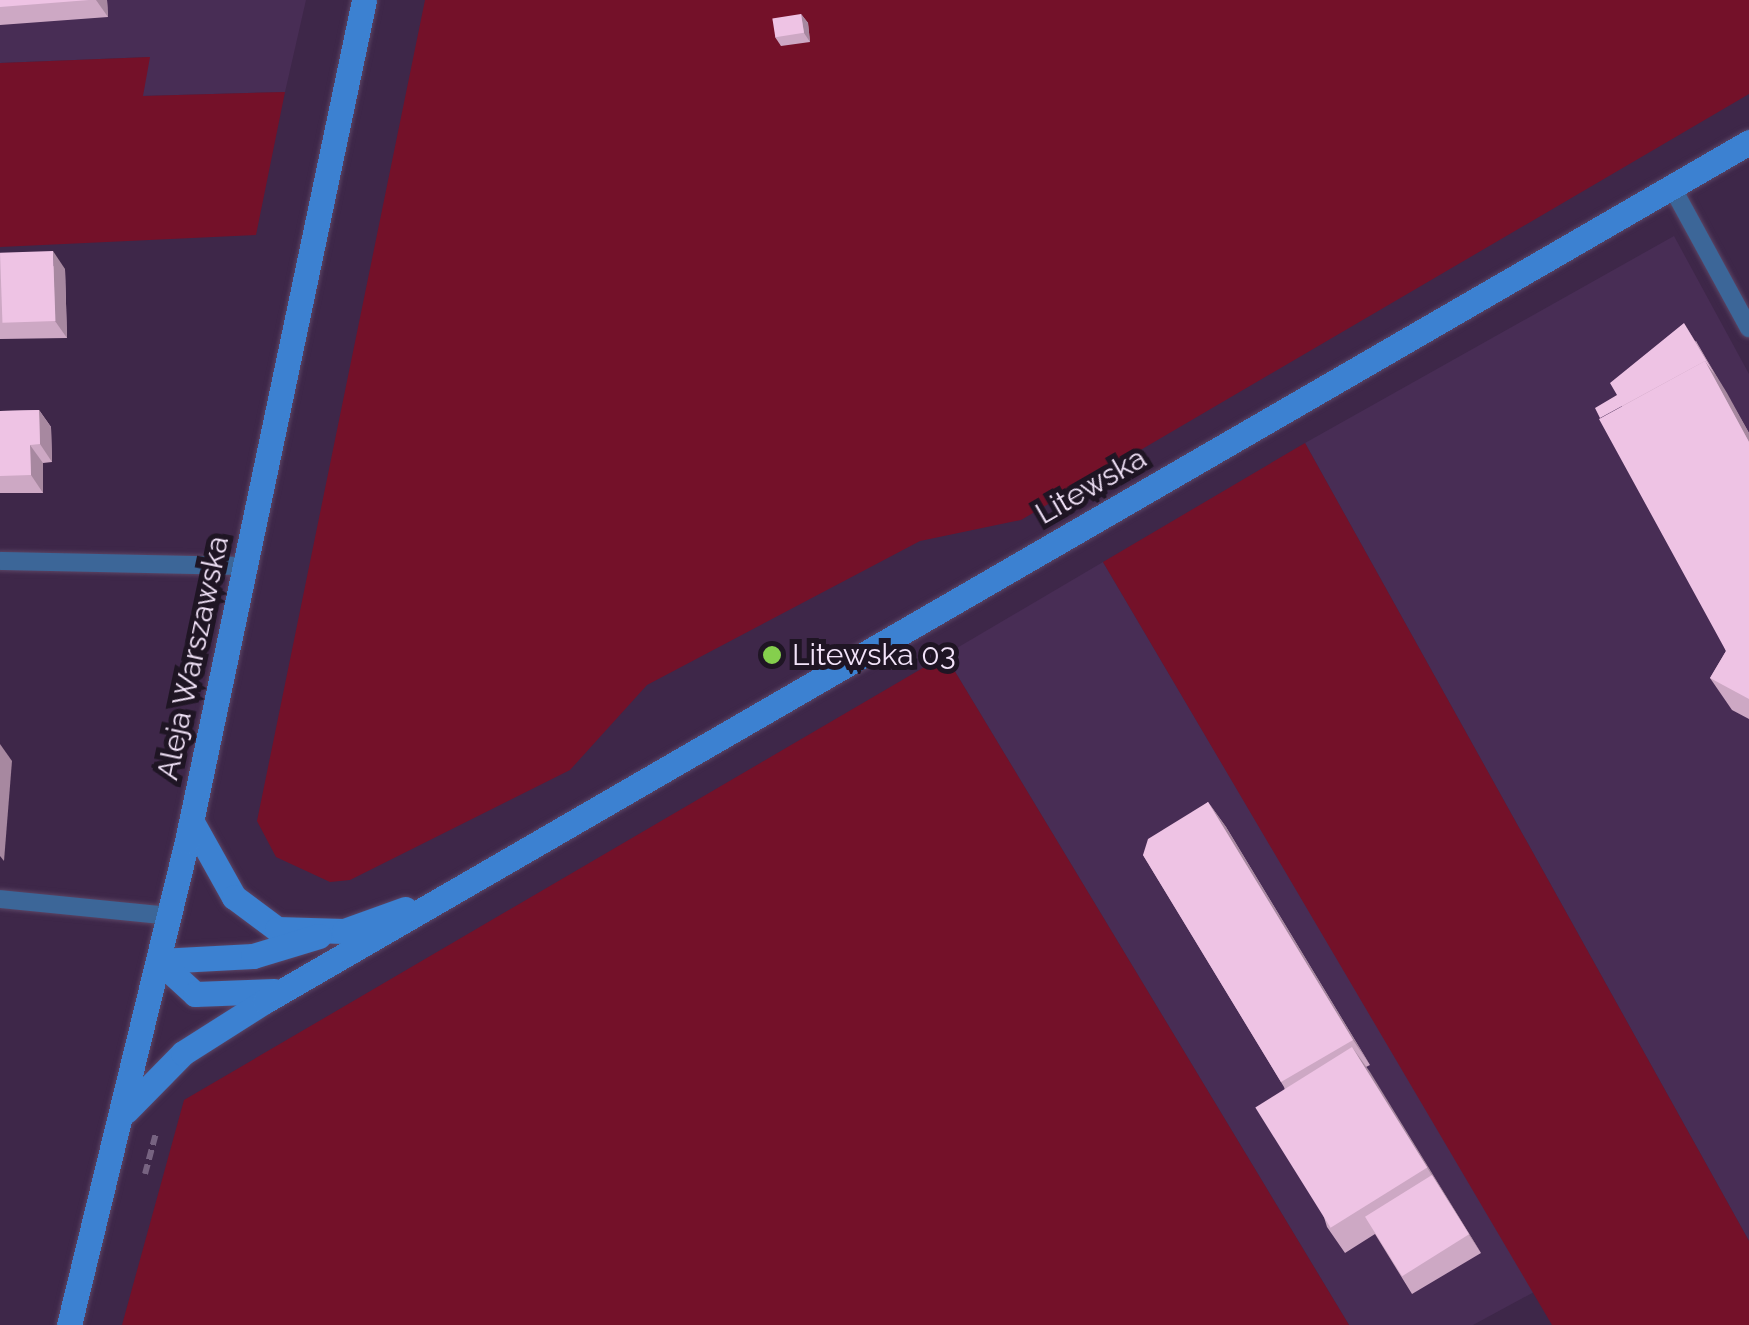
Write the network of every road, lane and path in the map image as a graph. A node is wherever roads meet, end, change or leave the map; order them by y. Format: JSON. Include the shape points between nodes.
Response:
{"nodes":[{"id":1,"x":364,"y":0,"type":"edge"},
{"id":2,"x":1749,"y":142,"type":"edge"},
{"id":3,"x":1672,"y":187,"type":"junction"},
{"id":4,"x":1749,"y":328,"type":"edge"},
{"id":5,"x":0,"y":561,"type":"edge"},
{"id":6,"x":245,"y":566,"type":"junction"},
{"id":7,"x":192,"y":822,"type":"junction"},
{"id":8,"x":465,"y":884,"type":"junction"},
{"id":9,"x":0,"y":899,"type":"edge"},
{"id":10,"x":170,"y":916,"type":"junction"},
{"id":11,"x":322,"y":934,"type":"junction"},
{"id":12,"x":158,"y":961,"type":"junction"},
{"id":13,"x":285,"y":990,"type":"junction"},
{"id":14,"x":126,"y":1110,"type":"junction"},
{"id":15,"x":160,"y":1118,"type":"dead end"},
{"id":16,"x":140,"y":1194,"type":"dead end"},
{"id":17,"x":69,"y":1325,"type":"edge"}],
"edges":[{"from":1,"to":6,"type":"street","name":"Aleja Warszawska"},
{"from":2,"to":3,"type":"street","name":"Litewska"},
{"from":3,"to":4,"type":"lane"},
{"from":3,"to":8,"type":"street","name":"Litewska"},
{"from":5,"to":6,"type":"lane"},
{"from":6,"to":7,"type":"street","name":"Aleja Warszawska"},
{"from":7,"to":10,"type":"street","name":"Aleja Warszawska"},
{"from":7,"to":11,"type":"street","via":[[215,872],[256,917]]},
{"from":8,"to":11,"type":"street"},
{"from":8,"to":13,"type":"street"},
{"from":9,"to":10,"type":"lane"},
{"from":10,"to":12,"type":"street","name":"Aleja Warszawska"},
{"from":11,"to":12,"type":"street","via":[[253,956]]},
{"from":12,"to":13,"type":"street","via":[[195,994]]},
{"from":12,"to":14,"type":"street","name":"Aleja Warszawska"},
{"from":13,"to":14,"type":"street","via":[[184,1053]]},
{"from":14,"to":17,"type":"street","name":"Aleja Warszawska"},
{"from":15,"to":16,"type":"path"}]}
